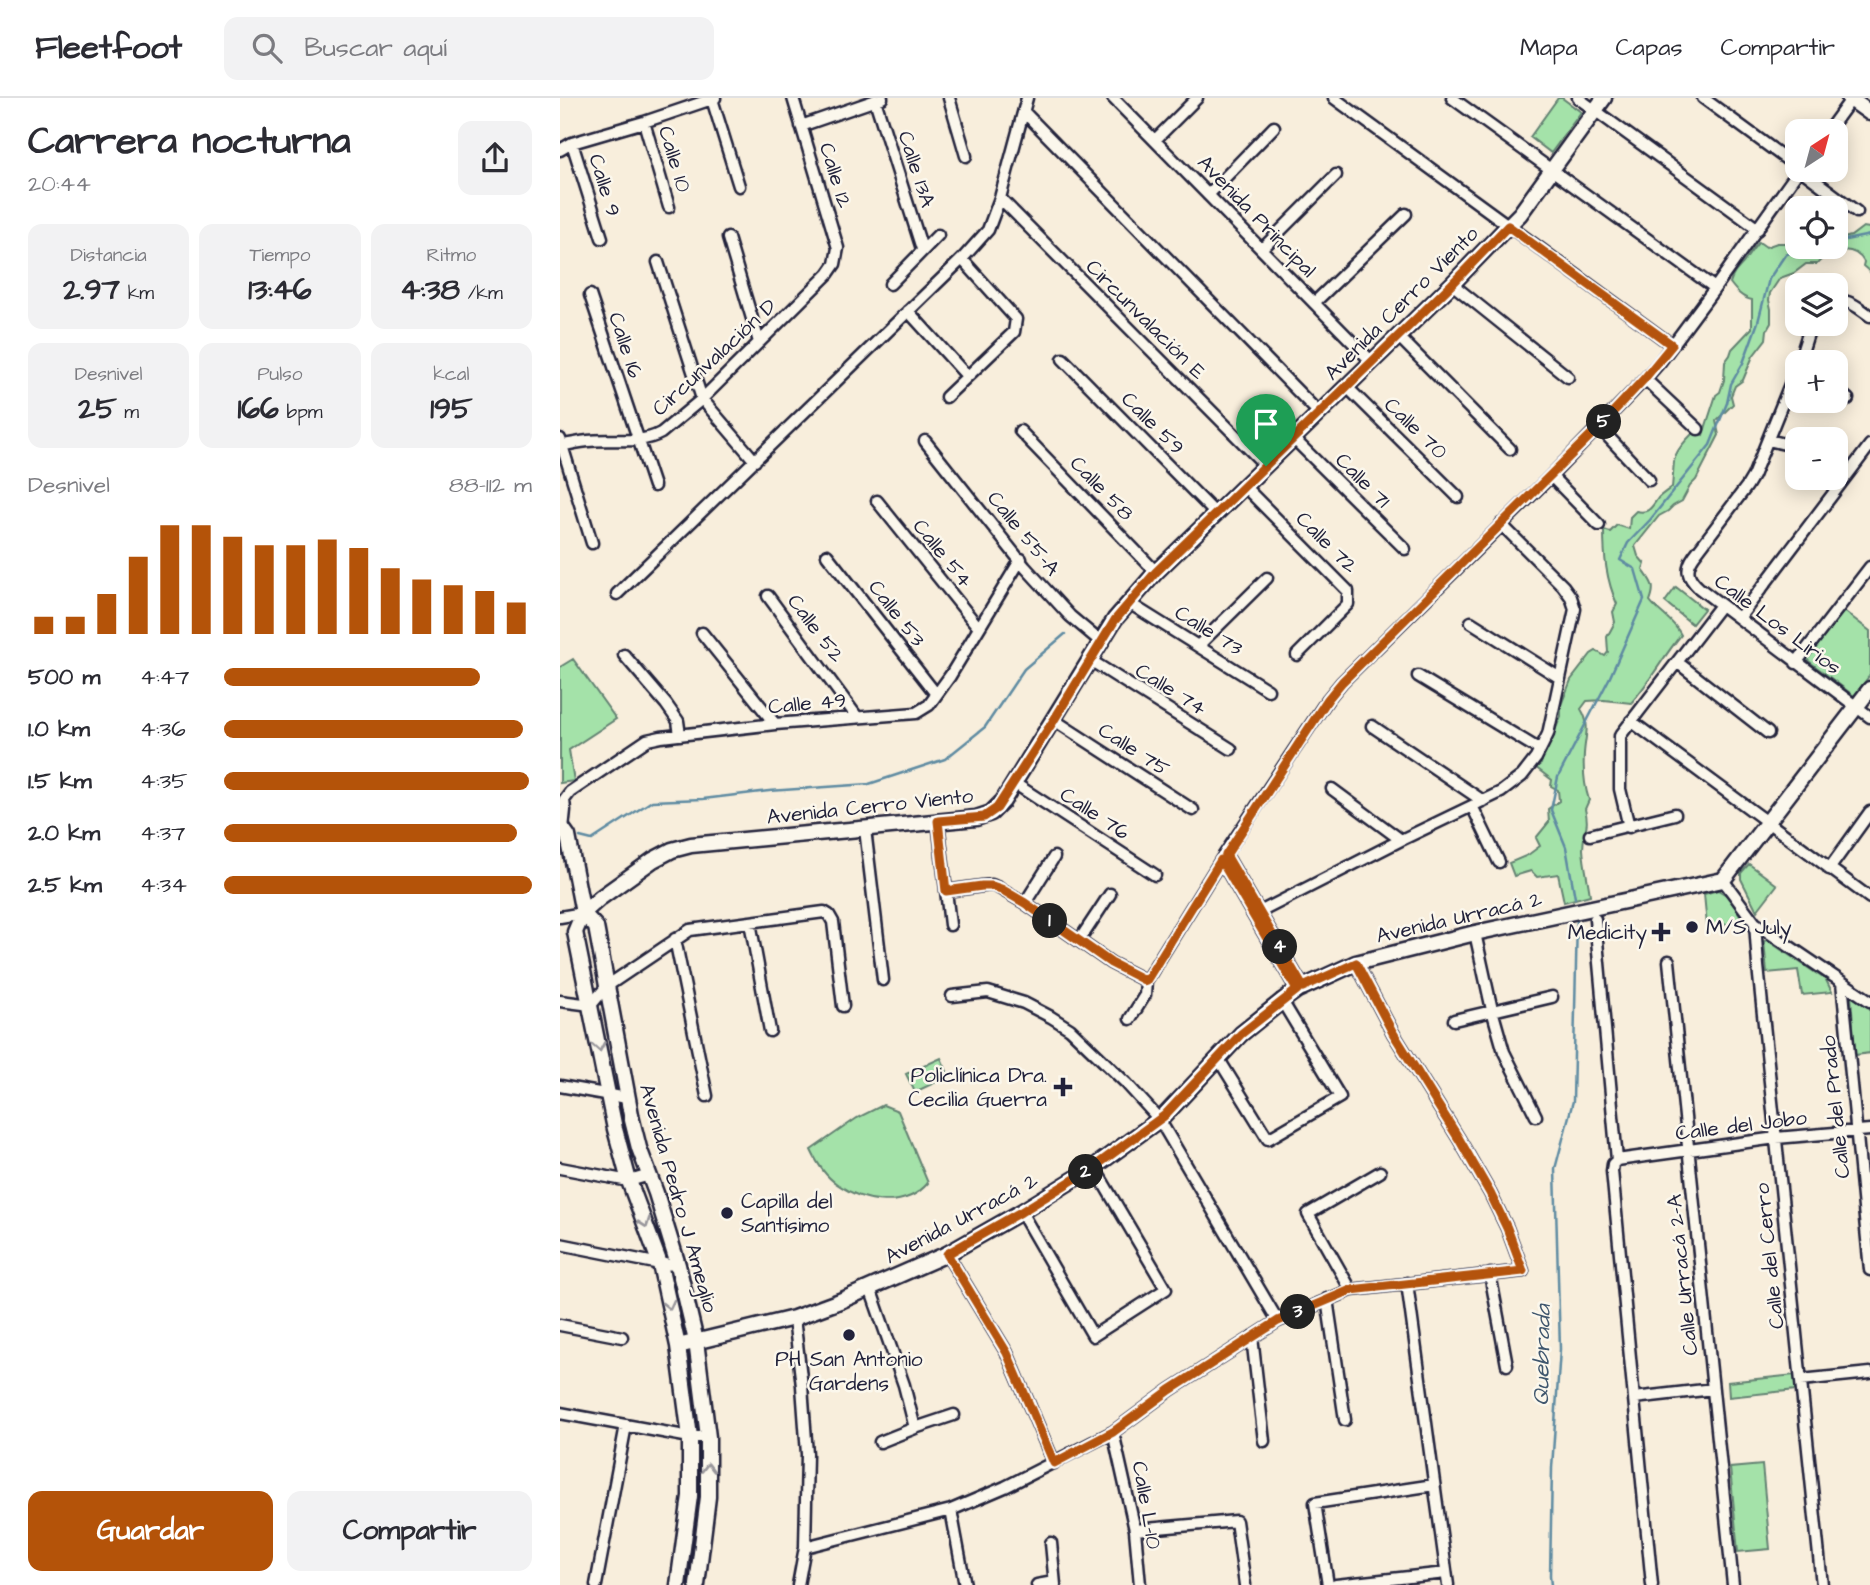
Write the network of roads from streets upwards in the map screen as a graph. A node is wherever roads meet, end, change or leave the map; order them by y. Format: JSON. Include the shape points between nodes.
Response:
{"nodes":[{"id":1,"x":714,"y":98,"type":"edge"},
{"id":2,"x":793,"y":98,"type":"edge"},
{"id":3,"x":949,"y":98,"type":"edge"},
{"id":4,"x":1027,"y":98,"type":"edge"},
{"id":5,"x":1114,"y":98,"type":"edge"},
{"id":6,"x":1197,"y":98,"type":"edge"},
{"id":7,"x":1334,"y":98,"type":"edge"},
{"id":8,"x":1452,"y":98,"type":"edge"},
{"id":9,"x":1578,"y":98,"type":"edge"},
{"id":10,"x":1604,"y":98,"type":"edge"},
{"id":11,"x":1703,"y":98,"type":"edge"},
{"id":12,"x":879,"y":99,"type":"edge"},
{"id":13,"x":1851,"y":99,"type":"edge"},
{"id":14,"x":1595,"y":110,"type":"junction"},
{"id":15,"x":1025,"y":113,"type":"junction"},
{"id":16,"x":1870,"y":113,"type":"edge"},
{"id":17,"x":1837,"y":119,"type":"edge"},
{"id":18,"x":644,"y":122,"type":"junction"},
{"id":19,"x":801,"y":126,"type":"junction"},
{"id":20,"x":1275,"y":127,"type":"dead end"},
{"id":21,"x":1155,"y":140,"type":"junction"},
{"id":22,"x":572,"y":143,"type":"junction"},
{"id":23,"x":560,"y":150,"type":"edge"},
{"id":24,"x":966,"y":156,"type":"dead end"},
{"id":25,"x":1785,"y":159,"type":"edge"},
{"id":26,"x":1552,"y":170,"type":"junction"},
{"id":27,"x":1336,"y":175,"type":"dead end"},
{"id":28,"x":1790,"y":182,"type":"edge"},
{"id":29,"x":1817,"y":182,"type":"edge"},
{"id":30,"x":739,"y":186,"type":"dead end"},
{"id":31,"x":1209,"y":195,"type":"junction"},
{"id":32,"x":1000,"y":198,"type":"junction"},
{"id":33,"x":669,"y":207,"type":"dead end"},
{"id":34,"x":1857,"y":212,"type":"dead end"},
{"id":35,"x":1406,"y":214,"type":"dead end"},
{"id":36,"x":1508,"y":226,"type":"junction"},
{"id":37,"x":1758,"y":229,"type":"junction"},
{"id":38,"x":938,"y":235,"type":"dead end"},
{"id":39,"x":728,"y":237,"type":"dead end"},
{"id":40,"x":601,"y":238,"type":"dead end"},
{"id":41,"x":922,"y":249,"type":"junction"},
{"id":42,"x":1262,"y":249,"type":"junction"},
{"id":43,"x":962,"y":259,"type":"junction"},
{"id":44,"x":658,"y":262,"type":"dead end"},
{"id":45,"x":835,"y":264,"type":"joint"},
{"id":46,"x":890,"y":284,"type":"dead end"},
{"id":47,"x":1452,"y":284,"type":"junction"},
{"id":48,"x":1715,"y":288,"type":"junction"},
{"id":49,"x":590,"y":295,"type":"dead end"},
{"id":50,"x":1848,"y":301,"type":"edge"},
{"id":51,"x":1314,"y":303,"type":"junction"},
{"id":52,"x":908,"y":311,"type":"junction"},
{"id":53,"x":1870,"y":316,"type":"edge"},
{"id":54,"x":1398,"y":336,"type":"junction"},
{"id":55,"x":759,"y":342,"type":"junction"},
{"id":56,"x":1672,"y":345,"type":"junction"},
{"id":57,"x":1063,"y":359,"type":"dead end"},
{"id":58,"x":1372,"y":362,"type":"junction"},
{"id":59,"x":967,"y":376,"type":"junction"},
{"id":60,"x":1568,"y":377,"type":"dead end"},
{"id":61,"x":1644,"y":379,"type":"junction"},
{"id":62,"x":1347,"y":387,"type":"junction"},
{"id":63,"x":946,"y":397,"type":"dead end"},
{"id":64,"x":1785,"y":397,"type":"edge"},
{"id":65,"x":702,"y":399,"type":"junction"},
{"id":66,"x":1320,"y":414,"type":"junction"},
{"id":67,"x":1599,"y":427,"type":"junction"},
{"id":68,"x":1698,"y":429,"type":"dead end"},
{"id":69,"x":1020,"y":431,"type":"dead end"},
{"id":70,"x":637,"y":439,"type":"junction"},
{"id":71,"x":1294,"y":439,"type":"junction"},
{"id":72,"x":1768,"y":440,"type":"junction"},
{"id":73,"x":925,"y":441,"type":"dead end"},
{"id":74,"x":561,"y":444,"type":"edge"},
{"id":75,"x":1870,"y":445,"type":"edge"},
{"id":76,"x":1785,"y":446,"type":"edge"},
{"id":77,"x":1510,"y":449,"type":"dead end"},
{"id":78,"x":755,"y":461,"type":"junction"},
{"id":79,"x":1266,"y":466,"type":"junction"},
{"id":80,"x":1848,"y":468,"type":"edge"},
{"id":81,"x":1551,"y":476,"type":"junction"},
{"id":82,"x":1649,"y":480,"type":"dead end"},
{"id":83,"x":654,"y":486,"type":"dead end"},
{"id":84,"x":1244,"y":486,"type":"junction"},
{"id":85,"x":1830,"y":490,"type":"edge"},
{"id":86,"x":1458,"y":496,"type":"dead end"},
{"id":87,"x":877,"y":501,"type":"dead end"},
{"id":88,"x":1216,"y":514,"type":"junction"},
{"id":89,"x":1501,"y":524,"type":"junction"},
{"id":90,"x":1599,"y":525,"type":"dead end"},
{"id":91,"x":592,"y":543,"type":"dead end"},
{"id":92,"x":1405,"y":549,"type":"dead end"},
{"id":93,"x":827,"y":555,"type":"dead end"},
{"id":94,"x":1021,"y":559,"type":"junction"},
{"id":95,"x":1870,"y":566,"type":"edge"},
{"id":96,"x":1156,"y":572,"type":"junction"},
{"id":97,"x":1267,"y":578,"type":"dead end"},
{"id":98,"x":617,"y":594,"type":"dead end"},
{"id":99,"x":768,"y":596,"type":"dead end"},
{"id":100,"x":1129,"y":603,"type":"junction"},
{"id":101,"x":1721,"y":605,"type":"junction"},
{"id":102,"x":1739,"y":618,"type":"junction"},
{"id":103,"x":1471,"y":622,"type":"dead end"},
{"id":104,"x":979,"y":628,"type":"junction"},
{"id":105,"x":702,"y":633,"type":"dead end"},
{"id":106,"x":1101,"y":642,"type":"junction"},
{"id":107,"x":1198,"y":646,"type":"junction"},
{"id":108,"x":624,"y":654,"type":"dead end"},
{"id":109,"x":1297,"y":655,"type":"dead end"},
{"id":110,"x":1090,"y":660,"type":"junction"},
{"id":111,"x":1677,"y":662,"type":"junction"},
{"id":112,"x":1796,"y":663,"type":"junction"},
{"id":113,"x":1418,"y":676,"type":"dead end"},
{"id":114,"x":1560,"y":678,"type":"junction"},
{"id":115,"x":1870,"y":689,"type":"edge"},
{"id":116,"x":1268,"y":690,"type":"dead end"},
{"id":117,"x":936,"y":694,"type":"junction"},
{"id":118,"x":1856,"y":707,"type":"junction"},
{"id":119,"x":857,"y":717,"type":"junction"},
{"id":120,"x":1870,"y":717,"type":"edge"},
{"id":121,"x":1054,"y":720,"type":"junction"},
{"id":122,"x":1632,"y":721,"type":"junction"},
{"id":123,"x":775,"y":724,"type":"junction"},
{"id":124,"x":1372,"y":726,"type":"dead end"},
{"id":125,"x":1768,"y":733,"type":"dead end"},
{"id":126,"x":680,"y":735,"type":"junction"},
{"id":127,"x":1231,"y":749,"type":"dead end"},
{"id":128,"x":1540,"y":750,"type":"junction"},
{"id":129,"x":1014,"y":783,"type":"junction"},
{"id":130,"x":1332,"y":789,"type":"dead end"},
{"id":131,"x":1483,"y":801,"type":"junction"},
{"id":132,"x":1472,"y":806,"type":"junction"},
{"id":133,"x":1193,"y":810,"type":"dead end"},
{"id":134,"x":1870,"y":812,"type":"edge"},
{"id":135,"x":1675,"y":814,"type":"dead end"},
{"id":136,"x":938,"y":821,"type":"junction"},
{"id":137,"x":1767,"y":823,"type":"junction"},
{"id":138,"x":1629,"y":827,"type":"junction"},
{"id":139,"x":561,"y":828,"type":"edge"},
{"id":140,"x":865,"y":829,"type":"junction"},
{"id":141,"x":1590,"y":835,"type":"dead end"},
{"id":142,"x":1401,"y":840,"type":"junction"},
{"id":143,"x":1054,"y":858,"type":"dead end"},
{"id":144,"x":1224,"y":858,"type":"junction"},
{"id":145,"x":1499,"y":862,"type":"dead end"},
{"id":146,"x":1829,"y":869,"type":"junction"},
{"id":147,"x":1154,"y":874,"type":"dead end"},
{"id":148,"x":1723,"y":880,"type":"junction"},
{"id":149,"x":946,"y":891,"type":"junction"},
{"id":150,"x":1110,"y":894,"type":"dead end"},
{"id":151,"x":1870,"y":898,"type":"edge"},
{"id":152,"x":1025,"y":903,"type":"junction"},
{"id":153,"x":583,"y":913,"type":"junction"},
{"id":154,"x":1257,"y":913,"type":"junction"},
{"id":155,"x":560,"y":917,"type":"edge"},
{"id":156,"x":1595,"y":919,"type":"dead end"},
{"id":157,"x":750,"y":922,"type":"junction"},
{"id":158,"x":1755,"y":923,"type":"junction"},
{"id":159,"x":950,"y":925,"type":"dead end"},
{"id":160,"x":1475,"y":933,"type":"junction"},
{"id":161,"x":674,"y":940,"type":"junction"},
{"id":162,"x":1079,"y":941,"type":"junction"},
{"id":163,"x":1669,"y":961,"type":"dead end"},
{"id":164,"x":1356,"y":963,"type":"junction"},
{"id":165,"x":883,"y":980,"type":"dead end"},
{"id":166,"x":1146,"y":981,"type":"junction"},
{"id":167,"x":1842,"y":982,"type":"junction"},
{"id":168,"x":607,"y":986,"type":"junction"},
{"id":169,"x":1300,"y":989,"type":"junction"},
{"id":170,"x":952,"y":996,"type":"dead end"},
{"id":171,"x":1552,"y":997,"type":"dead end"},
{"id":172,"x":560,"y":1001,"type":"edge"},
{"id":173,"x":1282,"y":1001,"type":"junction"},
{"id":174,"x":1870,"y":1001,"type":"edge"},
{"id":175,"x":591,"y":1005,"type":"junction"},
{"id":176,"x":843,"y":1006,"type":"dead end"},
{"id":177,"x":1492,"y":1010,"type":"junction"},
{"id":178,"x":1130,"y":1019,"type":"dead end"},
{"id":179,"x":1454,"y":1020,"type":"dead end"},
{"id":180,"x":770,"y":1031,"type":"dead end"},
{"id":181,"x":1218,"y":1058,"type":"junction"},
{"id":182,"x":560,"y":1086,"type":"edge"},
{"id":183,"x":609,"y":1095,"type":"junction"},
{"id":184,"x":707,"y":1096,"type":"dead end"},
{"id":185,"x":627,"y":1098,"type":"junction"},
{"id":186,"x":1536,"y":1116,"type":"dead end"},
{"id":187,"x":1159,"y":1119,"type":"junction"},
{"id":188,"x":1870,"y":1129,"type":"edge"},
{"id":189,"x":1856,"y":1131,"type":"junction"},
{"id":190,"x":1776,"y":1139,"type":"junction"},
{"id":191,"x":1688,"y":1151,"type":"junction"},
{"id":192,"x":1617,"y":1160,"type":"junction"},
{"id":193,"x":1094,"y":1167,"type":"junction"},
{"id":194,"x":560,"y":1168,"type":"edge"},
{"id":195,"x":1380,"y":1172,"type":"dead end"},
{"id":196,"x":650,"y":1175,"type":"junction"},
{"id":197,"x":629,"y":1181,"type":"junction"},
{"id":198,"x":1021,"y":1212,"type":"junction"},
{"id":199,"x":560,"y":1244,"type":"edge"},
{"id":200,"x":947,"y":1254,"type":"junction"},
{"id":201,"x":660,"y":1264,"type":"junction"},
{"id":202,"x":678,"y":1265,"type":"junction"},
{"id":203,"x":1870,"y":1270,"type":"edge"},
{"id":204,"x":1490,"y":1274,"type":"junction"},
{"id":205,"x":1407,"y":1283,"type":"junction"},
{"id":206,"x":870,"y":1288,"type":"junction"},
{"id":207,"x":1351,"y":1290,"type":"junction"},
{"id":208,"x":1326,"y":1299,"type":"junction"},
{"id":209,"x":793,"y":1318,"type":"junction"},
{"id":210,"x":1278,"y":1321,"type":"junction"},
{"id":211,"x":560,"y":1325,"type":"edge"},
{"id":212,"x":622,"y":1337,"type":"dead end"},
{"id":213,"x":1252,"y":1337,"type":"junction"},
{"id":214,"x":696,"y":1341,"type":"junction"},
{"id":215,"x":678,"y":1346,"type":"junction"},
{"id":216,"x":1507,"y":1365,"type":"dead end"},
{"id":217,"x":1870,"y":1373,"type":"edge"},
{"id":218,"x":1801,"y":1380,"type":"junction"},
{"id":219,"x":1713,"y":1390,"type":"junction"},
{"id":220,"x":1634,"y":1398,"type":"junction"},
{"id":221,"x":560,"y":1413,"type":"edge"},
{"id":222,"x":954,"y":1415,"type":"dead end"},
{"id":223,"x":1345,"y":1420,"type":"dead end"},
{"id":224,"x":626,"y":1425,"type":"junction"},
{"id":225,"x":915,"y":1428,"type":"junction"},
{"id":226,"x":1113,"y":1432,"type":"junction"},
{"id":227,"x":690,"y":1437,"type":"junction"},
{"id":228,"x":708,"y":1437,"type":"junction"},
{"id":229,"x":1264,"y":1441,"type":"dead end"},
{"id":230,"x":880,"y":1442,"type":"dead end"},
{"id":231,"x":1054,"y":1463,"type":"junction"},
{"id":232,"x":1434,"y":1485,"type":"junction"},
{"id":233,"x":690,"y":1496,"type":"junction"},
{"id":234,"x":708,"y":1497,"type":"junction"},
{"id":235,"x":951,"y":1510,"type":"junction"},
{"id":236,"x":1135,"y":1530,"type":"junction"},
{"id":237,"x":1051,"y":1543,"type":"dead end"},
{"id":238,"x":805,"y":1547,"type":"junction"},
{"id":239,"x":1446,"y":1573,"type":"junction"},
{"id":240,"x":1054,"y":1584,"type":"edge"},
{"id":241,"x":596,"y":1585,"type":"edge"},
{"id":242,"x":678,"y":1585,"type":"edge"},
{"id":243,"x":697,"y":1585,"type":"edge"},
{"id":244,"x":797,"y":1585,"type":"edge"},
{"id":245,"x":965,"y":1585,"type":"edge"},
{"id":246,"x":1037,"y":1585,"type":"edge"},
{"id":247,"x":1140,"y":1585,"type":"edge"},
{"id":248,"x":1245,"y":1585,"type":"edge"},
{"id":249,"x":1328,"y":1585,"type":"edge"},
{"id":250,"x":1336,"y":1585,"type":"edge"},
{"id":251,"x":1448,"y":1585,"type":"edge"},
{"id":252,"x":1652,"y":1585,"type":"edge"},
{"id":253,"x":1732,"y":1585,"type":"edge"},
{"id":254,"x":1822,"y":1585,"type":"edge"}],
"edges":[{"from":1,"to":18,"type":"street"},
{"from":1,"to":30,"type":"street"},
{"from":2,"to":19,"type":"street","name":"Calle 12"},
{"from":3,"to":24,"type":"street"},
{"from":4,"to":15,"type":"street"},
{"from":5,"to":21,"type":"street","name":"Avenida Principal"},
{"from":6,"to":21,"type":"street"},
{"from":7,"to":36,"type":"street"},
{"from":8,"to":26,"type":"street"},
{"from":9,"to":14,"type":"street"},
{"from":10,"to":14,"type":"street","name":"Avenida Cerro Viento"},
{"from":11,"to":25,"type":"street"},
{"from":12,"to":19,"type":"street"},
{"from":12,"to":41,"type":"street","name":"Calle 13A"},
{"from":13,"to":16,"type":"street"},
{"from":13,"to":17,"type":"street"},
{"from":14,"to":26,"type":"street","name":"Avenida Cerro Viento"},
{"from":14,"to":37,"type":"street"},
{"from":15,"to":32,"type":"street"},
{"from":15,"to":66,"type":"street"},
{"from":18,"to":22,"type":"street"},
{"from":18,"to":33,"type":"street","name":"Calle 10"},
{"from":19,"to":45,"type":"street","name":"Calle 12","via":[[838,248]]},
{"from":20,"to":31,"type":"street"},
{"from":21,"to":31,"type":"street","name":"Avenida Principal"},
{"from":22,"to":23,"type":"street"},
{"from":22,"to":40,"type":"street","name":"Calle 9"},
{"from":26,"to":36,"type":"street","name":"Avenida Cerro Viento"},
{"from":26,"to":48,"type":"street"},
{"from":27,"to":42,"type":"street"},
{"from":28,"to":37,"type":"street"},
{"from":29,"to":34,"type":"street"},
{"from":31,"to":42,"type":"street","name":"Avenida Principal"},
{"from":32,"to":43,"type":"street","via":[[988,230]]},
{"from":32,"to":79,"type":"street","name":"Circunvalación E"},
{"from":35,"to":51,"type":"street"},
{"from":36,"to":47,"type":"street","name":"Avenida Cerro Viento"},
{"from":36,"to":56,"type":"street"},
{"from":37,"to":48,"type":"street"},
{"from":38,"to":41,"type":"street"},
{"from":39,"to":55,"type":"street"},
{"from":41,"to":46,"type":"street"},
{"from":42,"to":51,"type":"street","name":"Avenida Principal"},
{"from":43,"to":52,"type":"street"},
{"from":43,"to":59,"type":"street","via":[[1016,319],[1014,332]]},
{"from":44,"to":65,"type":"street"},
{"from":45,"to":55,"type":"street","name":"Circunvalación D"},
{"from":47,"to":54,"type":"street","name":"Avenida Cerro Viento"},
{"from":47,"to":60,"type":"street"},
{"from":48,"to":56,"type":"street"},
{"from":49,"to":70,"type":"street","name":"Calle 16"},
{"from":50,"to":53,"type":"street"},
{"from":51,"to":58,"type":"street","name":"Avenida Principal"},
{"from":52,"to":59,"type":"street"},
{"from":52,"to":78,"type":"street"},
{"from":54,"to":58,"type":"street","name":"Avenida Cerro Viento"},
{"from":54,"to":77,"type":"street"},
{"from":55,"to":65,"type":"street","name":"Circunvalación D"},
{"from":56,"to":61,"type":"street"},
{"from":57,"to":88,"type":"street","name":"Calle 59"},
{"from":58,"to":62,"type":"street","name":"Avenida Cerro Viento"},
{"from":59,"to":63,"type":"street"},
{"from":61,"to":67,"type":"street"},
{"from":61,"to":68,"type":"street"},
{"from":62,"to":66,"type":"street","name":"Avenida Cerro Viento"},
{"from":62,"to":86,"type":"street","name":"Calle 70"},
{"from":64,"to":72,"type":"street","name":"Calle Los Lirios"},
{"from":65,"to":70,"type":"street","name":"Circunvalación D","via":[[661,433]]},
{"from":65,"to":78,"type":"street"},
{"from":66,"to":71,"type":"street","name":"Avenida Cerro Viento"},
{"from":67,"to":81,"type":"street"},
{"from":67,"to":82,"type":"street"},
{"from":69,"to":96,"type":"street","name":"Calle 58"},
{"from":70,"to":74,"type":"street","name":"Circunvalación D"},
{"from":70,"to":83,"type":"street","name":"Calle 16"},
{"from":71,"to":79,"type":"street","name":"Avenida Cerro Viento"},
{"from":71,"to":92,"type":"street","name":"Calle 71"},
{"from":72,"to":76,"type":"street"},
{"from":72,"to":101,"type":"street","name":"Calle Los Lirios","via":[[1747,486],[1688,568],[1692,582]]},
{"from":73,"to":94,"type":"street","name":"Calle 55-A"},
{"from":74,"to":91,"type":"street"},
{"from":75,"to":80,"type":"street"},
{"from":78,"to":98,"type":"street"},
{"from":79,"to":84,"type":"street","name":"Avenida Cerro Viento"},
{"from":81,"to":89,"type":"street"},
{"from":81,"to":90,"type":"street"},
{"from":84,"to":88,"type":"street","name":"Avenida Cerro Viento"},
{"from":84,"to":109,"type":"street","name":"Calle 72","via":[[1348,591],[1348,604]]},
{"from":85,"to":102,"type":"street"},
{"from":87,"to":104,"type":"street","name":"Calle 54"},
{"from":88,"to":96,"type":"street","name":"Avenida Cerro Viento"},
{"from":89,"to":114,"type":"street","via":[[1571,597],[1575,609]]},
{"from":89,"to":144,"type":"street","via":[[1342,682]]},
{"from":93,"to":117,"type":"street","name":"Calle 53"},
{"from":94,"to":104,"type":"street","name":"Calle 49"},
{"from":94,"to":106,"type":"street","name":"Calle 55-A","via":[[1070,616]]},
{"from":95,"to":112,"type":"street"},
{"from":96,"to":100,"type":"street","name":"Avenida Cerro Viento"},
{"from":97,"to":107,"type":"street"},
{"from":99,"to":119,"type":"street","name":"Calle 52"},
{"from":100,"to":106,"type":"street","name":"Avenida Cerro Viento"},
{"from":100,"to":107,"type":"street","name":"Calle 73"},
{"from":101,"to":102,"type":"street","name":"Calle Los Lirios"},
{"from":101,"to":111,"type":"street"},
{"from":102,"to":112,"type":"street","name":"Calle Los Lirios"},
{"from":103,"to":114,"type":"street"},
{"from":104,"to":117,"type":"street","name":"Calle 49"},
{"from":105,"to":123,"type":"street"},
{"from":106,"to":110,"type":"street","name":"Avenida Cerro Viento"},
{"from":107,"to":116,"type":"street","name":"Calle 73"},
{"from":108,"to":126,"type":"street","via":[[678,721]]},
{"from":110,"to":121,"type":"street","name":"Avenida Cerro Viento"},
{"from":110,"to":127,"type":"street","name":"Calle 74"},
{"from":111,"to":122,"type":"street"},
{"from":111,"to":125,"type":"street"},
{"from":112,"to":118,"type":"street","name":"Calle Los Lirios"},
{"from":113,"to":128,"type":"street"},
{"from":114,"to":128,"type":"street"},
{"from":115,"to":118,"type":"street"},
{"from":117,"to":119,"type":"street","name":"Calle 49","via":[[916,713]]},
{"from":118,"to":120,"type":"street","name":"Calle Los Lirios"},
{"from":118,"to":137,"type":"street"},
{"from":119,"to":123,"type":"street","name":"Calle 49"},
{"from":121,"to":129,"type":"street","name":"Avenida Cerro Viento"},
{"from":121,"to":133,"type":"street","name":"Calle 75"},
{"from":122,"to":137,"type":"street"},
{"from":122,"to":138,"type":"street","via":[[1620,736],[1620,789]]},
{"from":123,"to":126,"type":"street","name":"Calle 49"},
{"from":124,"to":131,"type":"street"},
{"from":126,"to":139,"type":"street","name":"Calle 49","via":[[647,740],[570,792],[564,800]]},
{"from":128,"to":131,"type":"street","via":[[1522,775]]},
{"from":129,"to":136,"type":"street","name":"Avenida Cerro Viento","via":[[997,808],[984,817]]},
{"from":129,"to":147,"type":"street","name":"Calle 76"},
{"from":130,"to":142,"type":"street"},
{"from":131,"to":132,"type":"street"},
{"from":132,"to":142,"type":"street"},
{"from":132,"to":145,"type":"street"},
{"from":134,"to":146,"type":"street"},
{"from":135,"to":138,"type":"street"},
{"from":136,"to":140,"type":"street","name":"Avenida Cerro Viento"},
{"from":136,"to":149,"type":"street"},
{"from":137,"to":146,"type":"street"},
{"from":137,"to":148,"type":"street"},
{"from":138,"to":141,"type":"street"},
{"from":139,"to":153,"type":"street","name":"Avenida Pedro J Ameglio","via":[[568,836]]},
{"from":140,"to":153,"type":"street","name":"Avenida Cerro Viento","via":[[672,850]]},
{"from":140,"to":165,"type":"street"},
{"from":142,"to":154,"type":"street"},
{"from":143,"to":152,"type":"street"},
{"from":144,"to":154,"type":"street"},
{"from":144,"to":166,"type":"street"},
{"from":146,"to":151,"type":"street"},
{"from":148,"to":158,"type":"street"},
{"from":148,"to":160,"type":"street","name":"Avenida Urracá 2"},
{"from":149,"to":152,"type":"street","via":[[992,886]]},
{"from":149,"to":159,"type":"street"},
{"from":150,"to":162,"type":"street"},
{"from":152,"to":162,"type":"street"},
{"from":153,"to":155,"type":"street"},
{"from":153,"to":168,"type":"street","name":"Avenida Pedro J Ameglio","via":[[596,927]]},
{"from":153,"to":175,"type":"street","name":"Avenida Pedro J Ameglio","via":[[575,932]]},
{"from":154,"to":169,"type":"street"},
{"from":156,"to":192,"type":"street"},
{"from":157,"to":161,"type":"street","via":[[690,930]]},
{"from":157,"to":176,"type":"street","via":[[829,915],[834,922]]},
{"from":157,"to":180,"type":"street"},
{"from":158,"to":167,"type":"street"},
{"from":158,"to":190,"type":"street","name":"Calle del Cerro"},
{"from":160,"to":164,"type":"street","name":"Avenida Urracá 2"},
{"from":160,"to":177,"type":"street"},
{"from":161,"to":168,"type":"street"},
{"from":161,"to":184,"type":"street"},
{"from":162,"to":166,"type":"street"},
{"from":163,"to":191,"type":"street","name":"Calle Urracá 2-A"},
{"from":164,"to":169,"type":"street","name":"Avenida Urracá 2"},
{"from":164,"to":204,"type":"street","via":[[1507,1228],[1523,1271]]},
{"from":166,"to":178,"type":"street","via":[[1145,995]]},
{"from":167,"to":174,"type":"street"},
{"from":167,"to":189,"type":"street","name":"Calle del Prado"},
{"from":168,"to":175,"type":"street"},
{"from":168,"to":185,"type":"street","name":"Avenida Pedro J Ameglio"},
{"from":169,"to":173,"type":"street","name":"Avenida Urracá 2"},
{"from":170,"to":187,"type":"street","via":[[988,992],[1051,1017],[1099,1056]]},
{"from":171,"to":177,"type":"street"},
{"from":172,"to":175,"type":"street"},
{"from":173,"to":181,"type":"street","name":"Avenida Urracá 2"},
{"from":173,"to":181,"type":"street","via":[[1340,1097],[1268,1139]]},
{"from":175,"to":183,"type":"street","name":"Avenida Pedro J Ameglio","one_way":true},
{"from":177,"to":179,"type":"street"},
{"from":177,"to":186,"type":"street","via":[[1504,1052]]},
{"from":181,"to":187,"type":"street","name":"Avenida Urracá 2"},
{"from":182,"to":183,"type":"street"},
{"from":183,"to":185,"type":"street"},
{"from":183,"to":197,"type":"street","name":"Avenida Pedro J Ameglio"},
{"from":185,"to":196,"type":"street","name":"Avenida Pedro J Ameglio"},
{"from":187,"to":193,"type":"street","name":"Avenida Urracá 2"},
{"from":187,"to":210,"type":"street"},
{"from":188,"to":189,"type":"street","name":"Calle del Jobo"},
{"from":189,"to":190,"type":"street","name":"Calle del Jobo"},
{"from":189,"to":203,"type":"street","name":"Calle del Prado"},
{"from":190,"to":191,"type":"street","name":"Calle del Jobo"},
{"from":190,"to":218,"type":"street","name":"Calle del Cerro"},
{"from":191,"to":192,"type":"street","name":"Calle del Jobo"},
{"from":191,"to":219,"type":"street","name":"Calle Urracá 2-A"},
{"from":192,"to":220,"type":"street","via":[[1612,1171]]},
{"from":193,"to":198,"type":"street","name":"Avenida Urracá 2"},
{"from":193,"to":198,"type":"street","via":[[1166,1289],[1093,1336]]},
{"from":194,"to":197,"type":"street"},
{"from":195,"to":207,"type":"street","via":[[1308,1214]]},
{"from":196,"to":197,"type":"street"},
{"from":196,"to":202,"type":"street","name":"Avenida Pedro J Ameglio"},
{"from":197,"to":201,"type":"street","name":"Avenida Pedro J Ameglio","one_way":true},
{"from":198,"to":200,"type":"street","name":"Avenida Urracá 2"},
{"from":199,"to":201,"type":"street"},
{"from":200,"to":206,"type":"street","name":"Avenida Urracá 2"},
{"from":200,"to":231,"type":"street","via":[[1007,1353]]},
{"from":201,"to":202,"type":"street"},
{"from":201,"to":215,"type":"street","name":"Avenida Pedro J Ameglio","one_way":true},
{"from":202,"to":214,"type":"street","name":"Avenida Pedro J Ameglio"},
{"from":204,"to":205,"type":"street"},
{"from":204,"to":216,"type":"street"},
{"from":205,"to":207,"type":"street"},
{"from":205,"to":232,"type":"street"},
{"from":206,"to":209,"type":"street","name":"Avenida Urracá 2"},
{"from":206,"to":225,"type":"street"},
{"from":207,"to":208,"type":"street"},
{"from":208,"to":210,"type":"street"},
{"from":208,"to":223,"type":"street"},
{"from":209,"to":214,"type":"street","name":"Avenida Urracá 2"},
{"from":209,"to":238,"type":"street","via":[[807,1454]]},
{"from":210,"to":213,"type":"street"},
{"from":211,"to":212,"type":"street"},
{"from":213,"to":226,"type":"street"},
{"from":213,"to":229,"type":"street"},
{"from":214,"to":215,"type":"street","name":"Avenida Urracá 2"},
{"from":214,"to":228,"type":"street","name":"Avenida Pedro J Ameglio"},
{"from":215,"to":227,"type":"street","name":"Avenida Pedro J Ameglio"},
{"from":217,"to":218,"type":"street"},
{"from":218,"to":254,"type":"street","name":"Calle del Cerro"},
{"from":219,"to":220,"type":"street"},
{"from":219,"to":253,"type":"street","name":"Calle Urracá 2-A"},
{"from":220,"to":252,"type":"street"},
{"from":221,"to":224,"type":"street"},
{"from":222,"to":225,"type":"street"},
{"from":224,"to":227,"type":"street"},
{"from":224,"to":241,"type":"street"},
{"from":225,"to":230,"type":"street"},
{"from":226,"to":231,"type":"street"},
{"from":226,"to":236,"type":"street","name":"Calle L-10"},
{"from":227,"to":228,"type":"street"},
{"from":227,"to":233,"type":"street","name":"Avenida Pedro J Ameglio"},
{"from":234,"to":228,"type":"street","name":"Avenida Pedro J Ameglio","one_way":true},
{"from":231,"to":235,"type":"street"},
{"from":232,"to":239,"type":"street"},
{"from":232,"to":249,"type":"street","via":[[1315,1503]]},
{"from":233,"to":234,"type":"street"},
{"from":233,"to":242,"type":"street","name":"Avenida Pedro J Ameglio"},
{"from":234,"to":243,"type":"street","name":"Avenida Pedro J Ameglio"},
{"from":235,"to":238,"type":"street"},
{"from":235,"to":245,"type":"street"},
{"from":236,"to":247,"type":"street","name":"Calle L-10"},
{"from":236,"to":248,"type":"street","via":[[1236,1521]]},
{"from":237,"to":240,"type":"street"},
{"from":238,"to":244,"type":"street"},
{"from":239,"to":250,"type":"street"},
{"from":239,"to":251,"type":"street"},
{"from":240,"to":246,"type":"street"}]}
